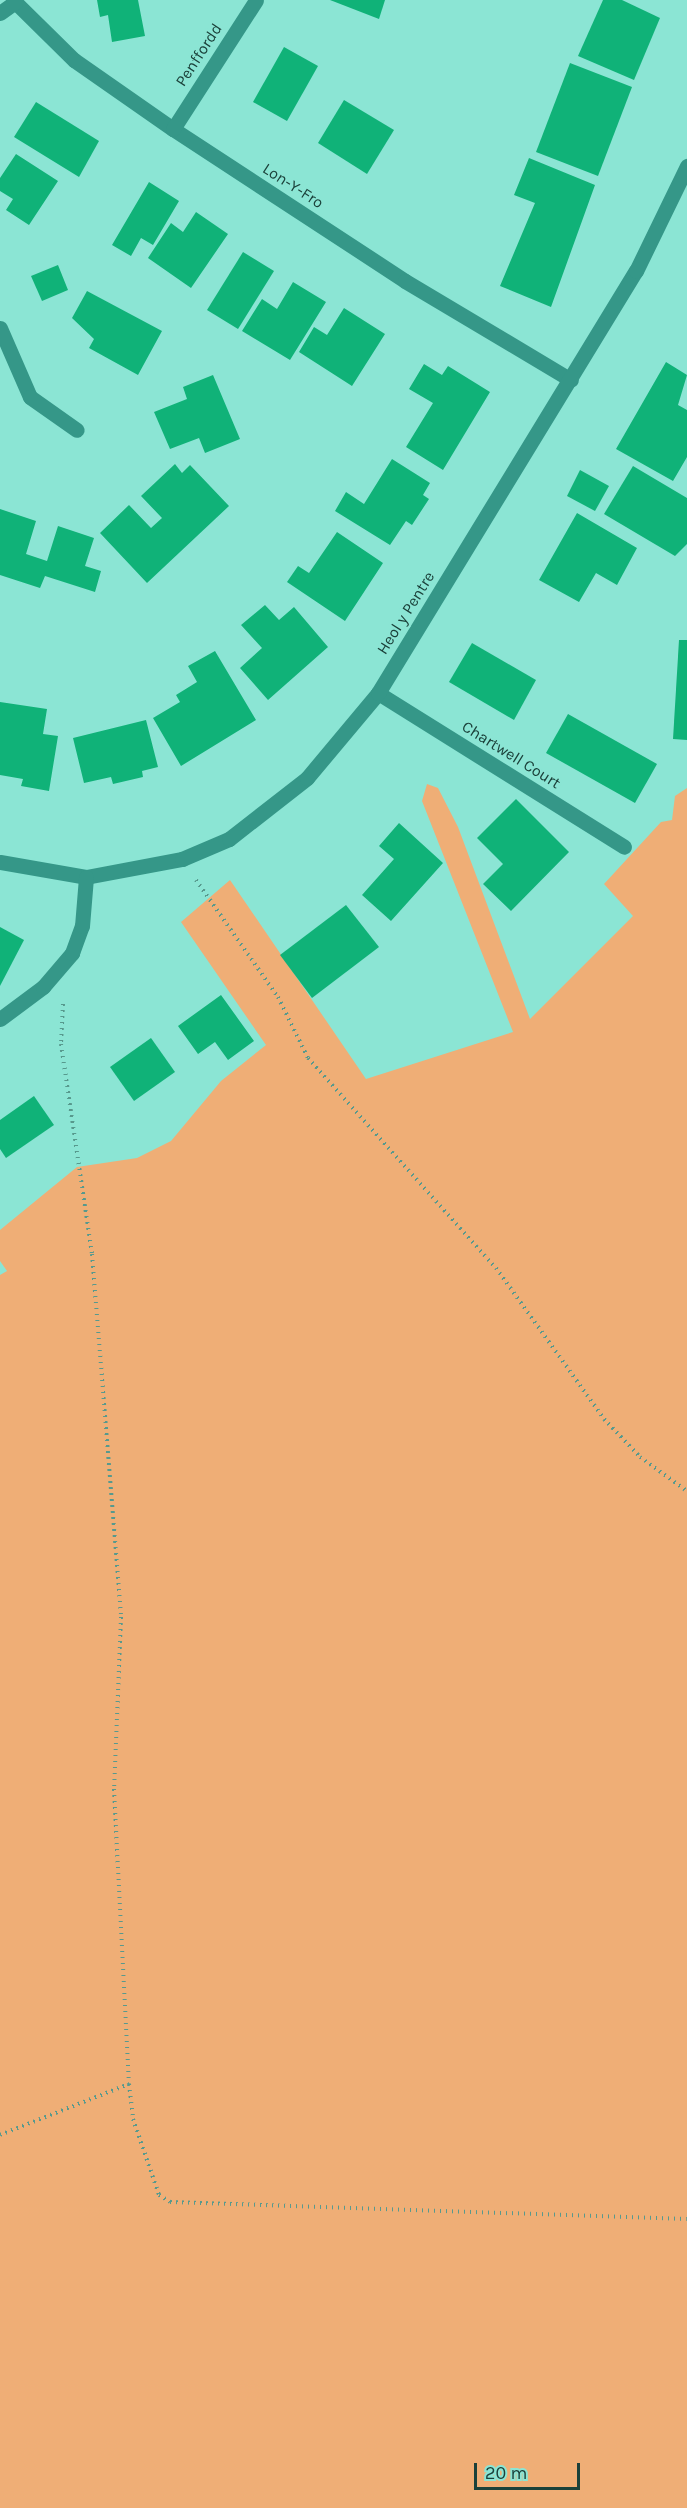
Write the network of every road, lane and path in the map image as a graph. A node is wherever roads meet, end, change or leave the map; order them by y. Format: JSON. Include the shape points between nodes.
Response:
{"nodes":[{"id":1,"x":256,"y":0,"type":"edge"},
{"id":2,"x":14,"y":1,"type":"edge"},
{"id":3,"x":0,"y":13,"type":"edge"},
{"id":4,"x":173,"y":129,"type":"junction"},
{"id":5,"x":687,"y":166,"type":"edge"},
{"id":6,"x":0,"y":328,"type":"edge"},
{"id":7,"x":571,"y":380,"type":"junction"},
{"id":8,"x":77,"y":430,"type":"dead end"},
{"id":9,"x":378,"y":693,"type":"junction"},
{"id":10,"x":624,"y":847,"type":"dead end"},
{"id":11,"x":182,"y":859,"type":"junction"},
{"id":12,"x":0,"y":862,"type":"edge"},
{"id":13,"x":86,"y":877,"type":"junction"},
{"id":14,"x":61,"y":966,"type":"junction"},
{"id":15,"x":0,"y":1019,"type":"edge"},
{"id":16,"x":687,"y":1491,"type":"edge"},
{"id":17,"x":129,"y":2084,"type":"junction"},
{"id":18,"x":0,"y":2135,"type":"edge"},
{"id":19,"x":687,"y":2219,"type":"edge"}],
"edges":[{"from":1,"to":4,"type":"street","name":"Penffordd"},
{"from":2,"to":3,"type":"street"},
{"from":2,"to":4,"type":"street","name":"Lon-Y-Fro","via":[[74,60]]},
{"from":4,"to":7,"type":"street","name":"Lon-Y-Fro","via":[[405,281]]},
{"from":5,"to":7,"type":"street","name":"Heol y Pentre","via":[[636,271]]},
{"from":6,"to":8,"type":"street","via":[[30,397]]},
{"from":7,"to":9,"type":"street","name":"Heol y Pentre"},
{"from":9,"to":10,"type":"street","name":"Chartwell Court"},
{"from":9,"to":11,"type":"street","name":"Heol y Pentre","via":[[275,808],[229,839]]},
{"from":11,"to":13,"type":"street","name":"Heol y Pentre"},
{"from":11,"to":16,"type":"path","via":[[278,997],[308,1058],[496,1268],[604,1419],[640,1457]]},
{"from":12,"to":13,"type":"street","name":"Heol y Pentre"},
{"from":13,"to":14,"type":"street","via":[[82,926]]},
{"from":14,"to":15,"type":"street","via":[[43,987]]},
{"from":14,"to":17,"type":"path","via":[[61,1044],[92,1254],[121,1617],[114,1789]]},
{"from":17,"to":18,"type":"path"},
{"from":17,"to":19,"type":"path","via":[[133,2119],[159,2195],[170,2202]]}]}
